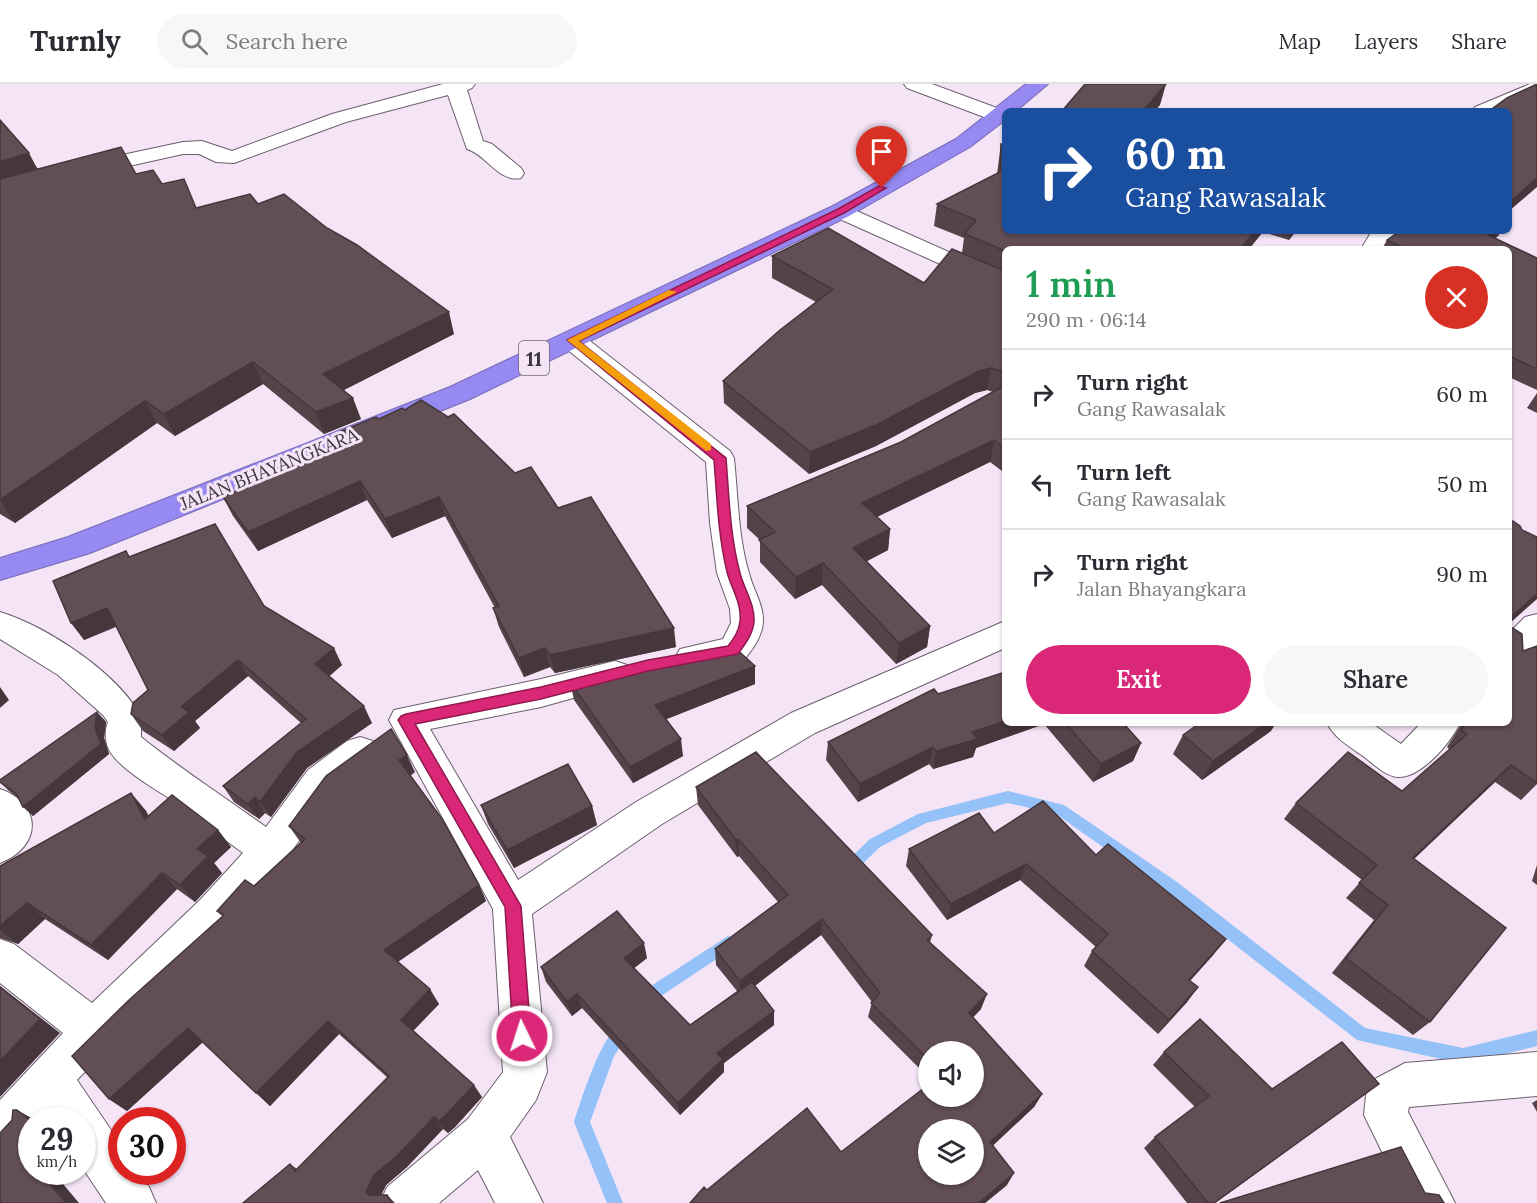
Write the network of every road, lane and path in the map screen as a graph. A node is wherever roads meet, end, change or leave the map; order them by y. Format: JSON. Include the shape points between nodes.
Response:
{"nodes":[{"id":1,"x":914,"y":84,"type":"edge"},
{"id":2,"x":1038,"y":84,"type":"edge"},
{"id":3,"x":461,"y":85,"type":"edge"},
{"id":4,"x":1537,"y":88,"type":"edge"},
{"id":5,"x":1009,"y":108,"type":"edge"},
{"id":6,"x":1489,"y":108,"type":"edge"},
{"id":7,"x":1002,"y":114,"type":"edge"},
{"id":8,"x":999,"y":116,"type":"junction"},
{"id":9,"x":513,"y":173,"type":"dead end"},
{"id":10,"x":0,"y":195,"type":"edge"},
{"id":11,"x":841,"y":211,"type":"junction"},
{"id":12,"x":1002,"y":285,"type":"edge"},
{"id":13,"x":572,"y":340,"type":"junction"},
{"id":14,"x":0,"y":569,"type":"edge"},
{"id":15,"x":0,"y":624,"type":"edge"},
{"id":16,"x":1537,"y":626,"type":"edge"},
{"id":17,"x":1002,"y":635,"type":"edge"},
{"id":18,"x":1512,"y":651,"type":"edge"},
{"id":19,"x":406,"y":720,"type":"junction"},
{"id":20,"x":1348,"y":726,"type":"edge"},
{"id":21,"x":1440,"y":726,"type":"edge"},
{"id":22,"x":0,"y":805,"type":"edge"},
{"id":23,"x":0,"y":846,"type":"edge"},
{"id":24,"x":270,"y":851,"type":"junction"},
{"id":25,"x":513,"y":906,"type":"junction"},
{"id":26,"x":0,"y":957,"type":"edge"},
{"id":27,"x":94,"y":1031,"type":"junction"},
{"id":28,"x":1537,"y":1074,"type":"edge"},
{"id":29,"x":50,"y":1078,"type":"junction"},
{"id":30,"x":69,"y":1107,"type":"edge"},
{"id":31,"x":0,"y":1132,"type":"edge"},
{"id":32,"x":484,"y":1135,"type":"junction"},
{"id":33,"x":96,"y":1148,"type":"edge"},
{"id":34,"x":133,"y":1203,"type":"edge"},
{"id":35,"x":403,"y":1203,"type":"edge"},
{"id":36,"x":520,"y":1203,"type":"edge"},
{"id":37,"x":1432,"y":1203,"type":"edge"}],
"edges":[{"from":1,"to":8,"type":"street"},
{"from":2,"to":5,"type":"highway","name":"JALAN BHAYANGKARA","number":"11"},
{"from":3,"to":9,"type":"street","via":[[474,145],[485,148]]},
{"from":3,"to":10,"type":"street","via":[[339,118],[234,157],[202,147],[183,148],[88,169]]},
{"from":4,"to":6,"type":"street"},
{"from":7,"to":8,"type":"highway","name":"JALAN BHAYANGKARA","number":"11"},
{"from":8,"to":11,"type":"highway","name":"JALAN BHAYANGKARA","number":"11","via":[[963,143]]},
{"from":11,"to":12,"type":"street"},
{"from":11,"to":13,"type":"highway","name":"JALAN BHAYANGKARA","number":"11"},
{"from":13,"to":14,"type":"highway","name":"JALAN BHAYANGKARA","number":"11","via":[[460,393],[101,537]]},
{"from":13,"to":19,"type":"street","via":[[720,458],[740,518],[734,573],[747,609],[743,637],[733,650]]},
{"from":15,"to":24,"type":"street","via":[[81,673],[108,696],[126,720],[123,744]]},
{"from":16,"to":18,"type":"street"},
{"from":17,"to":25,"type":"street","via":[[803,723],[649,813]]},
{"from":19,"to":24,"type":"street","via":[[321,781]]},
{"from":19,"to":25,"type":"street"},
{"from":20,"to":21,"type":"street","via":[[1399,762],[1408,759]]},
{"from":22,"to":23,"type":"street","via":[[14,818],[13,831]]},
{"from":24,"to":27,"type":"street","via":[[214,913]]},
{"from":25,"to":32,"type":"street","via":[[525,1072],[521,1085]]},
{"from":26,"to":27,"type":"street"},
{"from":27,"to":29,"type":"street"},
{"from":28,"to":37,"type":"street","via":[[1405,1085],[1388,1095],[1386,1115]]},
{"from":29,"to":30,"type":"street"},
{"from":29,"to":31,"type":"street"},
{"from":32,"to":35,"type":"street"},
{"from":32,"to":36,"type":"street"},
{"from":33,"to":34,"type":"street"}]}
